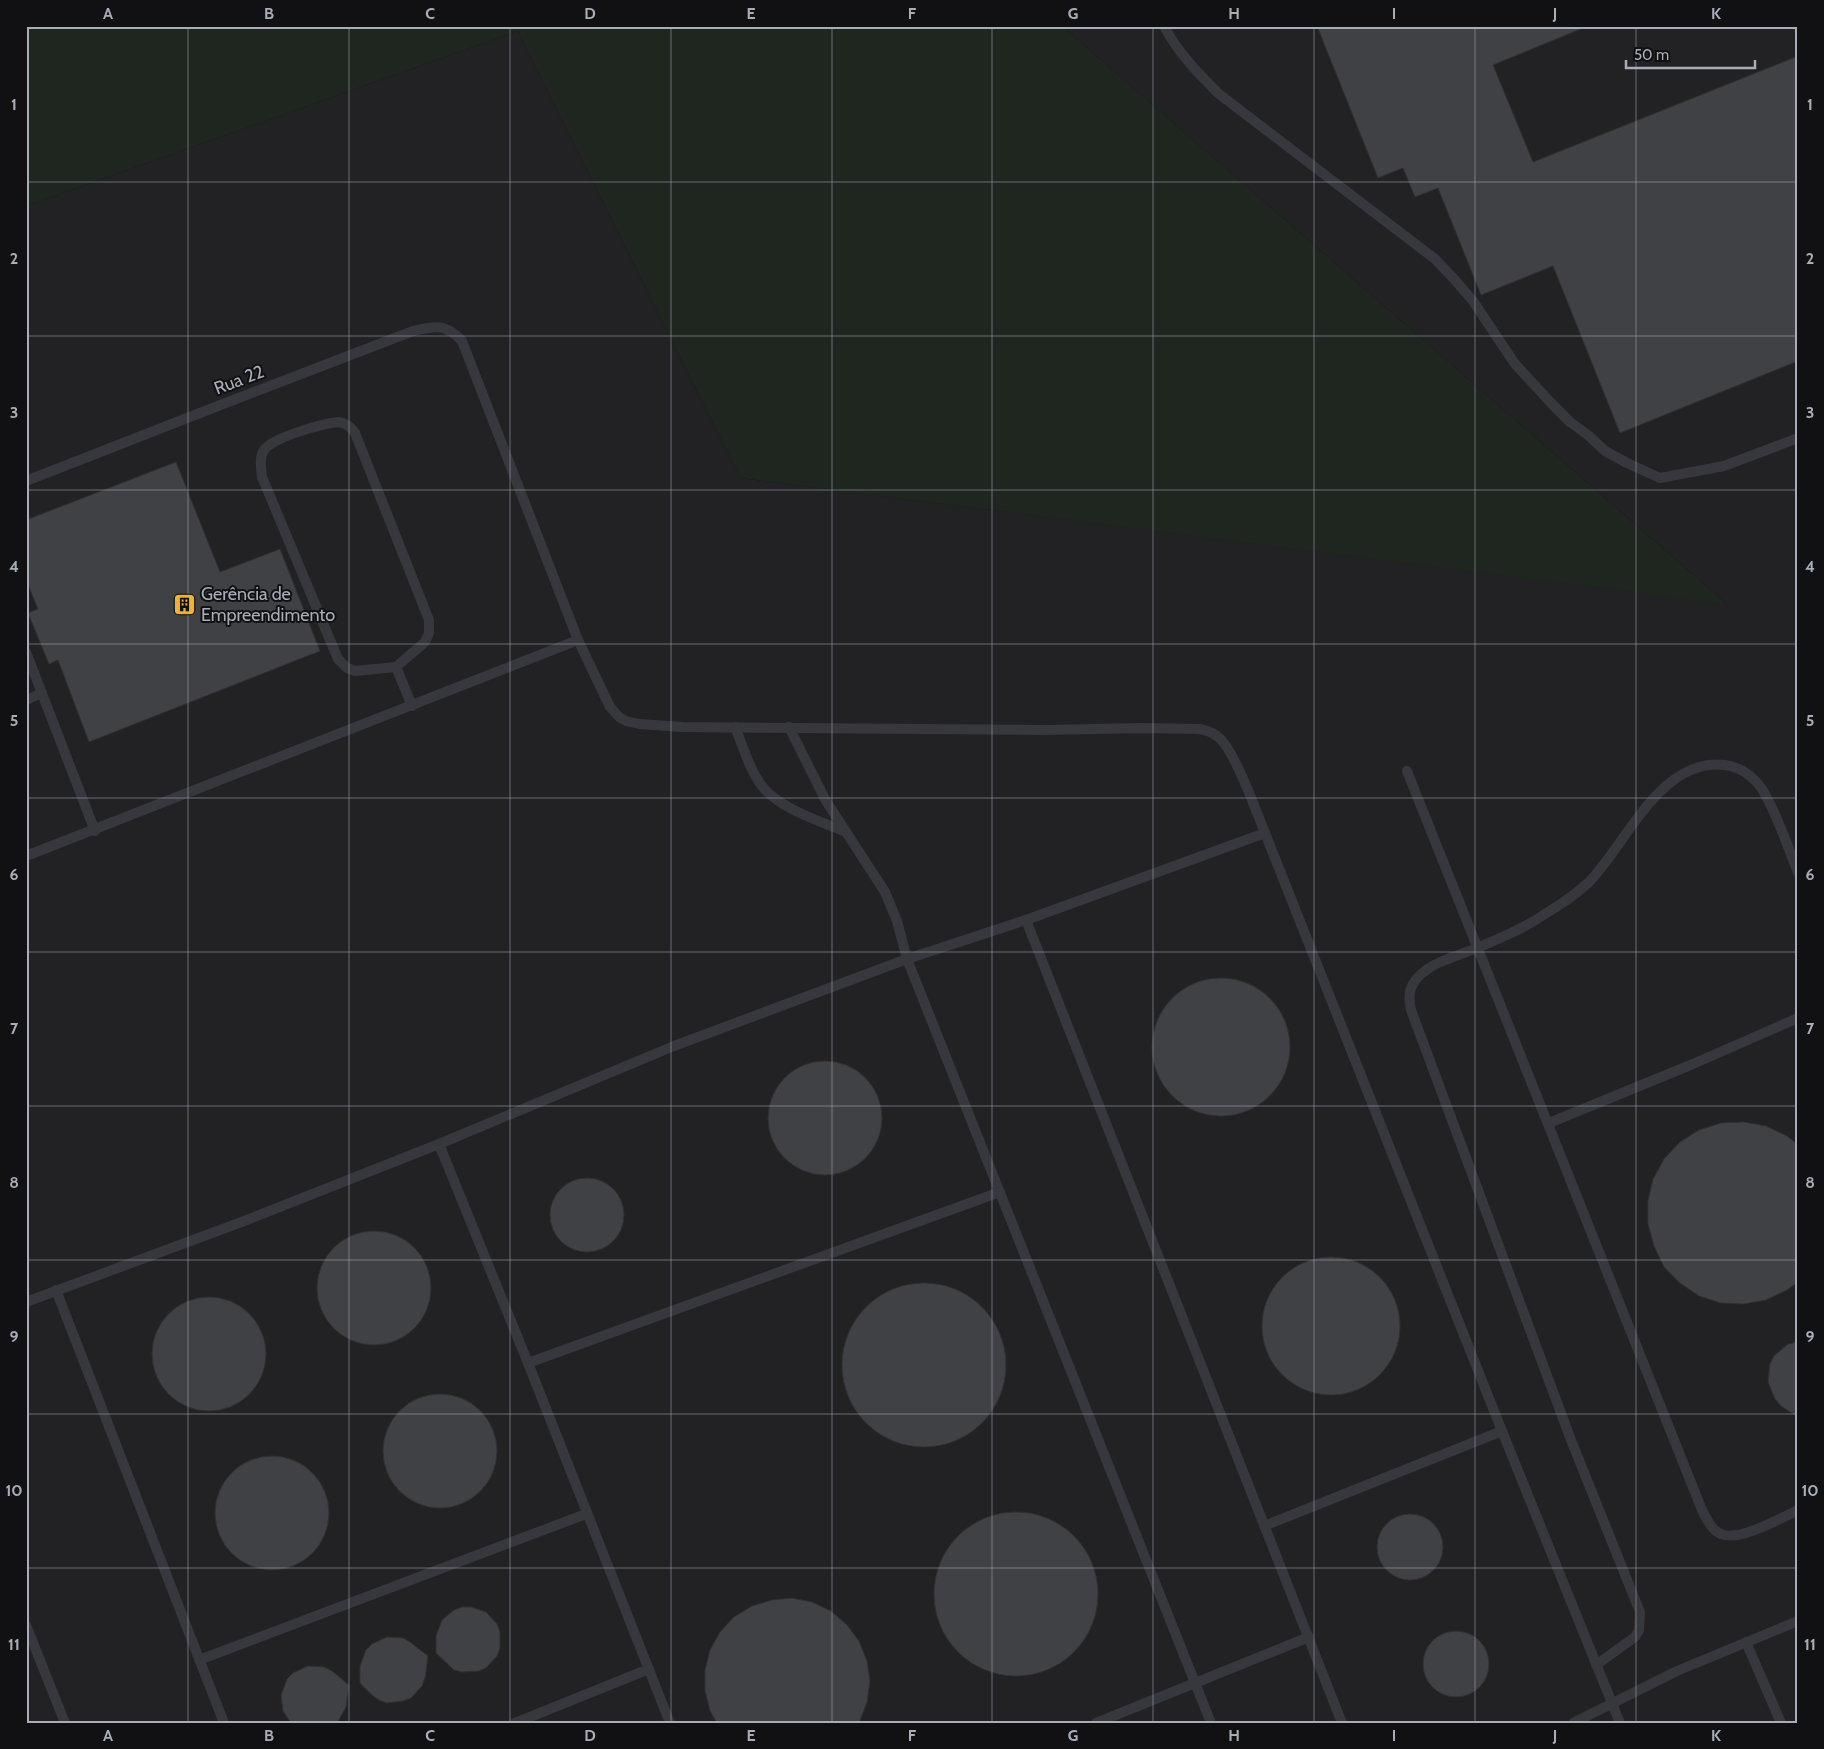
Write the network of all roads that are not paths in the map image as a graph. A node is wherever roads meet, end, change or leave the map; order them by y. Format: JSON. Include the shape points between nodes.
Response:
{"nodes":[{"id":1,"x":1164,"y":26,"type":"edge"},
{"id":2,"x":1798,"y":438,"type":"edge"},
{"id":3,"x":26,"y":481,"type":"edge"},
{"id":4,"x":578,"y":640,"type":"junction"},
{"id":5,"x":26,"y":652,"type":"edge"},
{"id":6,"x":396,"y":667,"type":"junction"},
{"id":7,"x":42,"y":693,"type":"junction"},
{"id":8,"x":26,"y":700,"type":"edge"},
{"id":9,"x":412,"y":706,"type":"junction"},
{"id":10,"x":734,"y":727,"type":"junction"},
{"id":11,"x":789,"y":727,"type":"junction"},
{"id":12,"x":1407,"y":771,"type":"dead end"},
{"id":13,"x":95,"y":831,"type":"junction"},
{"id":14,"x":846,"y":832,"type":"junction"},
{"id":15,"x":1265,"y":832,"type":"junction"},
{"id":16,"x":26,"y":856,"type":"edge"},
{"id":17,"x":1798,"y":872,"type":"edge"},
{"id":18,"x":1026,"y":920,"type":"junction"},
{"id":19,"x":1479,"y":947,"type":"junction"},
{"id":20,"x":907,"y":958,"type":"junction"},
{"id":21,"x":1798,"y":1018,"type":"edge"},
{"id":22,"x":1549,"y":1123,"type":"junction"},
{"id":23,"x":439,"y":1144,"type":"junction"},
{"id":24,"x":1000,"y":1192,"type":"junction"},
{"id":25,"x":56,"y":1290,"type":"junction"},
{"id":26,"x":26,"y":1302,"type":"edge"},
{"id":27,"x":528,"y":1363,"type":"junction"},
{"id":28,"x":1502,"y":1431,"type":"junction"},
{"id":29,"x":1798,"y":1510,"type":"edge"},
{"id":30,"x":586,"y":1514,"type":"junction"},
{"id":31,"x":1264,"y":1526,"type":"junction"},
{"id":32,"x":1798,"y":1621,"type":"edge"},
{"id":33,"x":26,"y":1625,"type":"edge"},
{"id":34,"x":1309,"y":1637,"type":"junction"},
{"id":35,"x":1746,"y":1642,"type":"junction"},
{"id":36,"x":199,"y":1660,"type":"junction"},
{"id":37,"x":1596,"y":1665,"type":"junction"},
{"id":38,"x":649,"y":1670,"type":"junction"},
{"id":39,"x":1195,"y":1682,"type":"junction"},
{"id":40,"x":1612,"y":1702,"type":"junction"},
{"id":41,"x":65,"y":1723,"type":"edge"},
{"id":42,"x":224,"y":1723,"type":"edge"},
{"id":43,"x":516,"y":1723,"type":"edge"},
{"id":44,"x":670,"y":1723,"type":"edge"},
{"id":45,"x":1096,"y":1723,"type":"edge"},
{"id":46,"x":1211,"y":1723,"type":"edge"},
{"id":47,"x":1342,"y":1723,"type":"edge"},
{"id":48,"x":1574,"y":1723,"type":"edge"},
{"id":49,"x":1620,"y":1723,"type":"edge"},
{"id":50,"x":1781,"y":1723,"type":"edge"}],
"edges":[{"from":1,"to":2,"type":"lane","via":[[1187,61],[1219,94],[1434,259],[1473,301],[1515,364],[1570,422],[1605,451],[1660,478],[1724,466]]},
{"from":3,"to":4,"type":"lane","name":"Rua 22","via":[[413,331],[444,327],[462,341]]},
{"from":4,"to":9,"type":"lane"},
{"from":4,"to":10,"type":"lane","via":[[610,707],[626,721],[648,725]]},
{"from":5,"to":7,"type":"lane"},
{"from":6,"to":6,"type":"lane","via":[[361,672],[347,668],[338,659],[262,477],[261,456],[274,442],[338,422],[355,433],[429,620],[425,642]]},
{"from":6,"to":9,"type":"lane"},
{"from":7,"to":8,"type":"lane"},
{"from":7,"to":13,"type":"lane"},
{"from":9,"to":13,"type":"lane"},
{"from":10,"to":11,"type":"lane"},
{"from":10,"to":14,"type":"lane","via":[[765,790],[780,802]]},
{"from":11,"to":14,"type":"lane"},
{"from":11,"to":15,"type":"lane","via":[[1206,730],[1217,736],[1230,751]]},
{"from":12,"to":19,"type":"lane"},
{"from":13,"to":16,"type":"lane"},
{"from":14,"to":20,"type":"lane","via":[[885,892]]},
{"from":15,"to":18,"type":"lane"},
{"from":15,"to":28,"type":"lane"},
{"from":17,"to":19,"type":"lane","via":[[1768,800],[1752,778],[1733,766],[1702,767],[1679,776],[1657,794],[1588,883],[1537,920]]},
{"from":18,"to":20,"type":"lane"},
{"from":18,"to":31,"type":"lane"},
{"from":19,"to":22,"type":"lane"},
{"from":19,"to":37,"type":"lane","via":[[1434,965],[1422,974],[1413,983],[1409,1002],[1557,1404],[1640,1612],[1639,1630],[1635,1637]]},
{"from":20,"to":23,"type":"lane","via":[[674,1046]]},
{"from":20,"to":24,"type":"lane"},
{"from":21,"to":22,"type":"lane"},
{"from":22,"to":29,"type":"lane","via":[[1708,1522],[1721,1535],[1734,1536]]},
{"from":23,"to":25,"type":"lane"},
{"from":23,"to":27,"type":"lane"},
{"from":24,"to":27,"type":"lane"},
{"from":24,"to":39,"type":"lane"},
{"from":25,"to":26,"type":"lane"},
{"from":25,"to":36,"type":"lane"},
{"from":27,"to":30,"type":"lane"},
{"from":28,"to":31,"type":"lane"},
{"from":28,"to":37,"type":"lane"},
{"from":30,"to":36,"type":"lane"},
{"from":30,"to":38,"type":"lane"},
{"from":31,"to":34,"type":"lane"},
{"from":32,"to":35,"type":"lane"},
{"from":33,"to":41,"type":"lane"},
{"from":34,"to":39,"type":"lane"},
{"from":34,"to":47,"type":"lane"},
{"from":35,"to":40,"type":"lane"},
{"from":35,"to":50,"type":"lane"},
{"from":36,"to":42,"type":"lane"},
{"from":37,"to":40,"type":"lane"},
{"from":38,"to":43,"type":"lane"},
{"from":38,"to":44,"type":"lane"},
{"from":39,"to":45,"type":"lane"},
{"from":39,"to":46,"type":"lane"},
{"from":40,"to":48,"type":"lane"},
{"from":40,"to":49,"type":"lane"}]}
